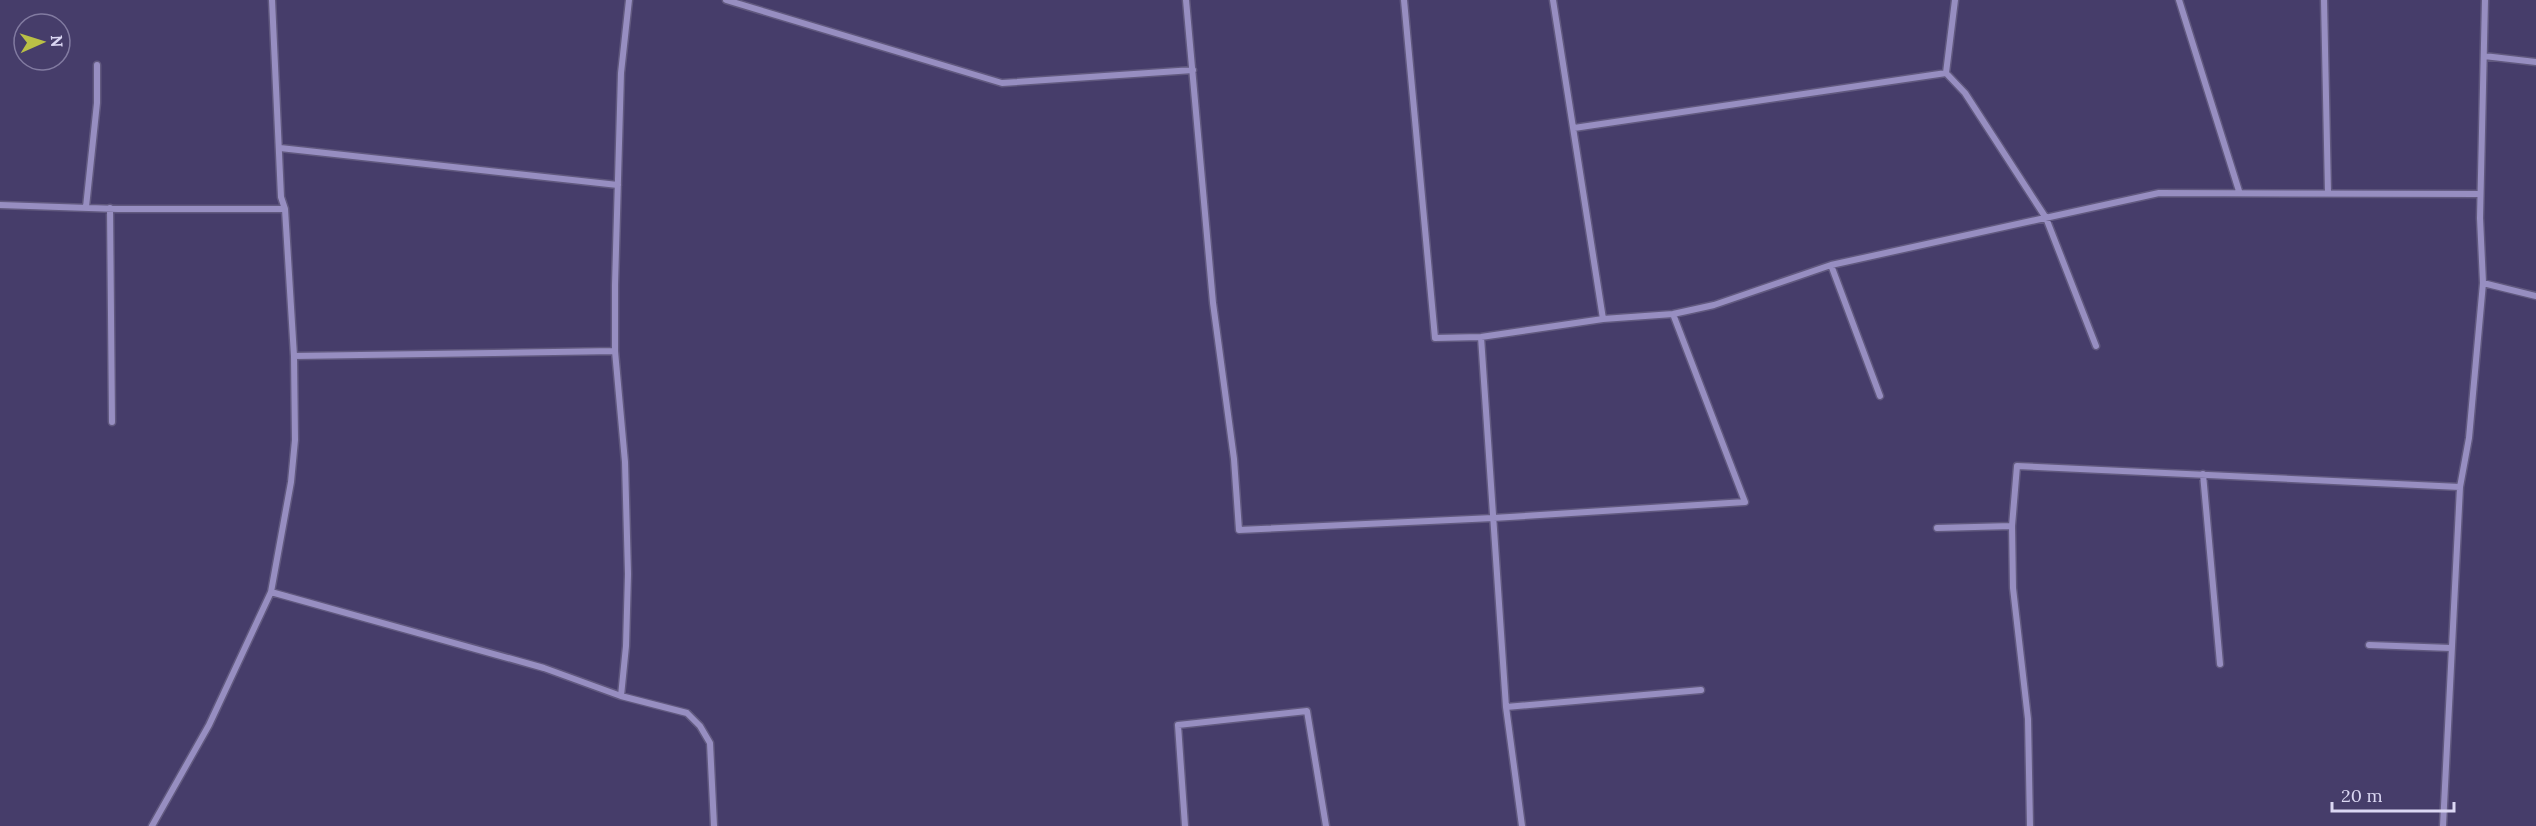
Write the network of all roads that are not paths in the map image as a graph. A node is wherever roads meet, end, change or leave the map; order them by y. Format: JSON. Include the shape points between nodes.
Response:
{"nodes":[{"id":1,"x":272,"y":0,"type":"edge"},
{"id":2,"x":629,"y":0,"type":"edge"},
{"id":3,"x":726,"y":0,"type":"edge"},
{"id":4,"x":1186,"y":0,"type":"edge"},
{"id":5,"x":1404,"y":0,"type":"edge"},
{"id":6,"x":1553,"y":0,"type":"edge"},
{"id":7,"x":1955,"y":0,"type":"edge"},
{"id":8,"x":2179,"y":0,"type":"edge"},
{"id":9,"x":2324,"y":0,"type":"edge"},
{"id":10,"x":2485,"y":0,"type":"edge"},
{"id":11,"x":2484,"y":56,"type":"junction"},
{"id":12,"x":2536,"y":62,"type":"edge"},
{"id":13,"x":97,"y":65,"type":"dead end"},
{"id":14,"x":1193,"y":70,"type":"junction"},
{"id":15,"x":1946,"y":73,"type":"junction"},
{"id":16,"x":1574,"y":128,"type":"junction"},
{"id":17,"x":280,"y":148,"type":"junction"},
{"id":18,"x":618,"y":184,"type":"junction"},
{"id":19,"x":2239,"y":191,"type":"junction"},
{"id":20,"x":2328,"y":193,"type":"junction"},
{"id":21,"x":2480,"y":194,"type":"junction"},
{"id":22,"x":0,"y":205,"type":"edge"},
{"id":23,"x":86,"y":207,"type":"junction"},
{"id":24,"x":110,"y":208,"type":"junction"},
{"id":25,"x":285,"y":209,"type":"junction"},
{"id":26,"x":2046,"y":218,"type":"junction"},
{"id":27,"x":1831,"y":265,"type":"junction"},
{"id":28,"x":2483,"y":283,"type":"junction"},
{"id":29,"x":2536,"y":296,"type":"edge"},
{"id":30,"x":1673,"y":314,"type":"junction"},
{"id":31,"x":1603,"y":319,"type":"junction"},
{"id":32,"x":1481,"y":337,"type":"junction"},
{"id":33,"x":2096,"y":346,"type":"dead end"},
{"id":34,"x":615,"y":351,"type":"junction"},
{"id":35,"x":294,"y":356,"type":"junction"},
{"id":36,"x":1880,"y":396,"type":"dead end"},
{"id":37,"x":112,"y":422,"type":"dead end"},
{"id":38,"x":2203,"y":474,"type":"junction"},
{"id":39,"x":2460,"y":487,"type":"junction"},
{"id":40,"x":1493,"y":518,"type":"junction"},
{"id":41,"x":2012,"y":526,"type":"junction"},
{"id":42,"x":1937,"y":528,"type":"dead end"},
{"id":43,"x":271,"y":592,"type":"junction"},
{"id":44,"x":2369,"y":645,"type":"dead end"},
{"id":45,"x":2451,"y":648,"type":"junction"},
{"id":46,"x":2220,"y":664,"type":"dead end"},
{"id":47,"x":1701,"y":690,"type":"dead end"},
{"id":48,"x":621,"y":696,"type":"junction"},
{"id":49,"x":1506,"y":707,"type":"junction"},
{"id":50,"x":152,"y":826,"type":"edge"},
{"id":51,"x":714,"y":826,"type":"edge"},
{"id":52,"x":1185,"y":826,"type":"edge"},
{"id":53,"x":1326,"y":826,"type":"edge"},
{"id":54,"x":1522,"y":826,"type":"edge"},
{"id":55,"x":2030,"y":826,"type":"edge"},
{"id":56,"x":2443,"y":826,"type":"edge"}],
"edges":[{"from":1,"to":17,"type":"street"},
{"from":2,"to":18,"type":"street","via":[[621,73]]},
{"from":3,"to":14,"type":"street","via":[[1002,83]]},
{"from":4,"to":14,"type":"street"},
{"from":5,"to":32,"type":"street","via":[[1435,338]]},
{"from":6,"to":16,"type":"street"},
{"from":7,"to":15,"type":"street"},
{"from":8,"to":19,"type":"street"},
{"from":9,"to":20,"type":"street"},
{"from":10,"to":11,"type":"street"},
{"from":11,"to":12,"type":"street"},
{"from":11,"to":21,"type":"street"},
{"from":13,"to":23,"type":"street"},
{"from":14,"to":40,"type":"street","via":[[1213,303],[1234,459],[1239,530]]},
{"from":15,"to":16,"type":"street"},
{"from":15,"to":26,"type":"street","via":[[1965,93]]},
{"from":16,"to":31,"type":"street"},
{"from":17,"to":18,"type":"street"},
{"from":17,"to":25,"type":"street","via":[[281,197]]},
{"from":18,"to":34,"type":"street"},
{"from":19,"to":20,"type":"street"},
{"from":19,"to":26,"type":"street","via":[[2159,193]]},
{"from":20,"to":21,"type":"street"},
{"from":21,"to":28,"type":"street"},
{"from":22,"to":23,"type":"street"},
{"from":23,"to":24,"type":"street"},
{"from":24,"to":25,"type":"street"},
{"from":24,"to":37,"type":"street"},
{"from":25,"to":35,"type":"street"},
{"from":26,"to":27,"type":"street"},
{"from":26,"to":33,"type":"street"},
{"from":27,"to":30,"type":"street","via":[[1714,305]]},
{"from":27,"to":36,"type":"street"},
{"from":28,"to":29,"type":"street"},
{"from":28,"to":39,"type":"street","via":[[2469,438]]},
{"from":30,"to":31,"type":"street"},
{"from":30,"to":40,"type":"street","via":[[1745,502]]},
{"from":31,"to":32,"type":"street"},
{"from":32,"to":40,"type":"street"},
{"from":34,"to":35,"type":"street"},
{"from":34,"to":48,"type":"street","via":[[625,462],[628,574]]},
{"from":35,"to":43,"type":"street","via":[[291,482]]},
{"from":38,"to":39,"type":"street"},
{"from":38,"to":41,"type":"street","via":[[2017,466]]},
{"from":38,"to":46,"type":"street"},
{"from":39,"to":45,"type":"street"},
{"from":40,"to":49,"type":"street"},
{"from":41,"to":42,"type":"street"},
{"from":41,"to":55,"type":"street","via":[[2013,588],[2028,718]]},
{"from":43,"to":48,"type":"street","via":[[544,668]]},
{"from":43,"to":50,"type":"street","via":[[209,725]]},
{"from":44,"to":45,"type":"street"},
{"from":45,"to":56,"type":"street"},
{"from":47,"to":49,"type":"street"},
{"from":48,"to":51,"type":"street","via":[[687,713],[700,726],[710,743]]},
{"from":49,"to":54,"type":"street"},
{"from":52,"to":53,"type":"street","via":[[1178,725],[1307,711]]}]}
